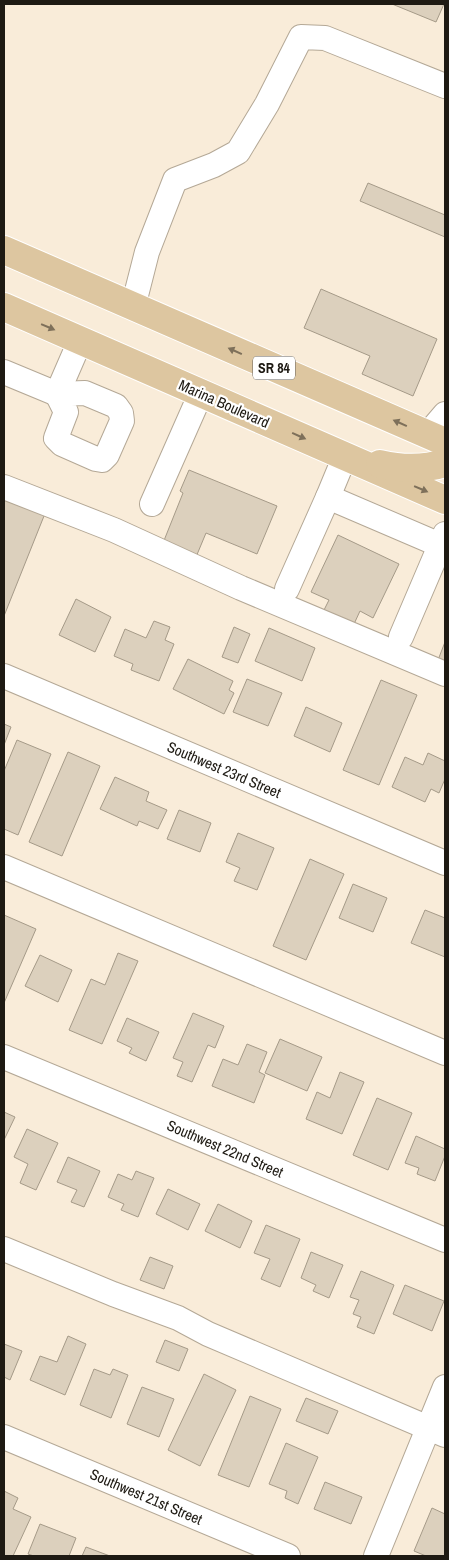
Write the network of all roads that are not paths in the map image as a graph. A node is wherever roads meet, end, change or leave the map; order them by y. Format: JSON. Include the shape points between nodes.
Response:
{"nodes":[{"id":1,"x":445,"y":86,"type":"edge"},
{"id":2,"x":4,"y":250,"type":"edge"},
{"id":3,"x":16,"y":263,"type":"edge"},
{"id":4,"x":4,"y":307,"type":"edge"},
{"id":5,"x":133,"y":307,"type":"junction"},
{"id":6,"x":80,"y":340,"type":"junction"},
{"id":7,"x":4,"y":372,"type":"edge"},
{"id":8,"x":200,"y":393,"type":"junction"},
{"id":9,"x":445,"y":414,"type":"edge"},
{"id":10,"x":436,"y":438,"type":"edge"},
{"id":11,"x":344,"y":456,"type":"junction"},
{"id":12,"x":445,"y":463,"type":"edge"},
{"id":13,"x":4,"y":487,"type":"edge"},
{"id":14,"x":328,"y":497,"type":"junction"},
{"id":15,"x":445,"y":500,"type":"edge"},
{"id":16,"x":152,"y":504,"type":"dead end"},
{"id":17,"x":443,"y":540,"type":"edge"},
{"id":18,"x":287,"y":589,"type":"dead end"},
{"id":19,"x":401,"y":636,"type":"dead end"},
{"id":20,"x":445,"y":674,"type":"edge"},
{"id":21,"x":4,"y":676,"type":"edge"},
{"id":22,"x":445,"y":864,"type":"edge"},
{"id":23,"x":4,"y":867,"type":"edge"},
{"id":24,"x":445,"y":1053,"type":"edge"},
{"id":25,"x":4,"y":1057,"type":"edge"},
{"id":26,"x":445,"y":1240,"type":"edge"},
{"id":27,"x":4,"y":1249,"type":"edge"},
{"id":28,"x":445,"y":1388,"type":"edge"},
{"id":29,"x":437,"y":1432,"type":"edge"},
{"id":30,"x":4,"y":1437,"type":"edge"},
{"id":31,"x":288,"y":1556,"type":"edge"},
{"id":32,"x":376,"y":1556,"type":"edge"}],
"edges":[{"from":1,"to":5,"type":"street","via":[[326,38],[301,37],[238,152],[175,180],[147,252]]},
{"from":2,"to":3,"type":"main road","number":"SR 84"},
{"from":3,"to":5,"type":"main road","number":"SR 84"},
{"from":4,"to":6,"type":"main road","name":"Marina Boulevard","one_way":true},
{"from":10,"to":5,"type":"main road","number":"SR 84","one_way":true},
{"from":6,"to":7,"type":"street","via":[[57,394]]},
{"from":6,"to":8,"type":"main road","name":"Marina Boulevard"},
{"from":8,"to":11,"type":"main road","name":"Marina Boulevard","one_way":true},
{"from":8,"to":16,"type":"street"},
{"from":9,"to":10,"type":"street"},
{"from":11,"to":12,"type":"main road","via":[[393,467],[433,467]]},
{"from":11,"to":14,"type":"street"},
{"from":11,"to":15,"type":"main road","name":"Marina Boulevard","one_way":true},
{"from":13,"to":20,"type":"street","via":[[114,530],[241,588]]},
{"from":14,"to":17,"type":"street"},
{"from":14,"to":18,"type":"street"},
{"from":17,"to":19,"type":"street"},
{"from":21,"to":22,"type":"street","name":"Southwest 23rd Street"},
{"from":23,"to":24,"type":"street"},
{"from":25,"to":26,"type":"street","name":"Southwest 22nd Street"},
{"from":27,"to":29,"type":"street","via":[[178,1318],[208,1334]]},
{"from":28,"to":29,"type":"street"},
{"from":29,"to":32,"type":"street"},
{"from":30,"to":31,"type":"street","name":"Southwest 21st Street"}]}
